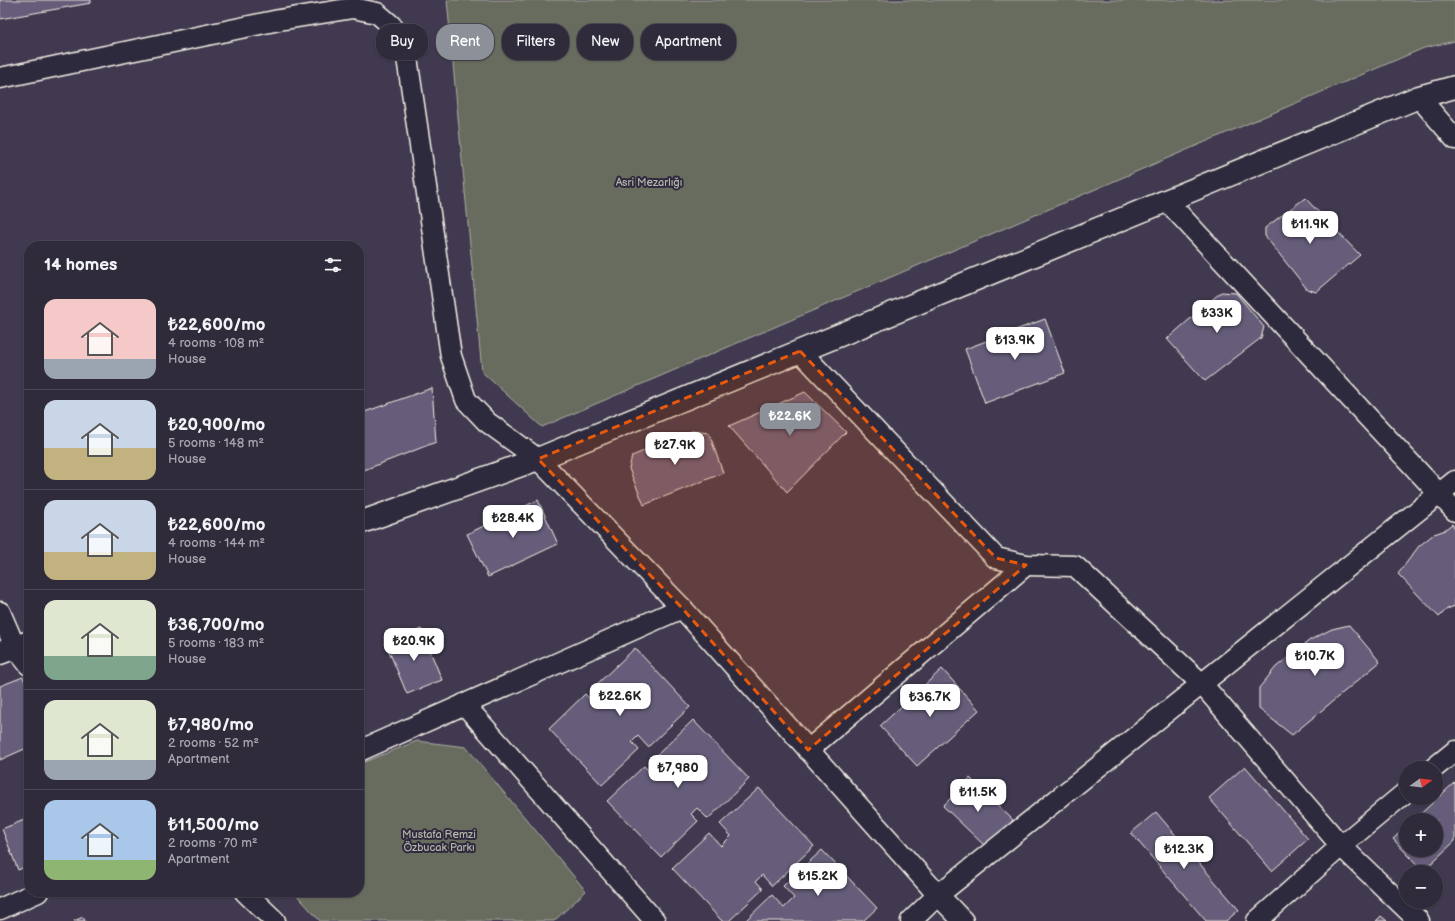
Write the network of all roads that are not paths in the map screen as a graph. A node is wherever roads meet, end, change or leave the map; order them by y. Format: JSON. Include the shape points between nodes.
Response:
{"nodes":[{"id":1,"x":0,"y":78,"type":"edge"},
{"id":2,"x":1455,"y":87,"type":"edge"},
{"id":3,"x":1419,"y":97,"type":"junction"},
{"id":4,"x":1455,"y":139,"type":"edge"},
{"id":5,"x":1166,"y":201,"type":"junction"},
{"id":6,"x":800,"y":351,"type":"junction"},
{"id":7,"x":538,"y":459,"type":"junction"},
{"id":8,"x":1455,"y":481,"type":"edge"},
{"id":9,"x":1439,"y":494,"type":"junction"},
{"id":10,"x":1455,"y":511,"type":"edge"},
{"id":11,"x":364,"y":521,"type":"edge"},
{"id":12,"x":1026,"y":564,"type":"junction"},
{"id":13,"x":682,"y":608,"type":"junction"},
{"id":14,"x":0,"y":612,"type":"edge"},
{"id":15,"x":15,"y":648,"type":"edge"},
{"id":16,"x":24,"y":659,"type":"edge"},
{"id":17,"x":1202,"y":684,"type":"junction"},
{"id":18,"x":464,"y":704,"type":"junction"},
{"id":19,"x":364,"y":749,"type":"edge"},
{"id":20,"x":808,"y":750,"type":"junction"},
{"id":21,"x":1455,"y":751,"type":"edge"},
{"id":22,"x":1443,"y":761,"type":"edge"},
{"id":23,"x":1399,"y":798,"type":"edge"},
{"id":24,"x":1341,"y":846,"type":"junction"},
{"id":25,"x":938,"y":895,"type":"junction"},
{"id":26,"x":27,"y":897,"type":"edge"},
{"id":27,"x":250,"y":897,"type":"edge"},
{"id":28,"x":0,"y":909,"type":"edge"},
{"id":29,"x":275,"y":921,"type":"edge"},
{"id":30,"x":655,"y":921,"type":"edge"},
{"id":31,"x":911,"y":921,"type":"edge"},
{"id":32,"x":963,"y":921,"type":"edge"},
{"id":33,"x":1257,"y":921,"type":"edge"},
{"id":34,"x":1419,"y":921,"type":"edge"}],
"edges":[{"from":1,"to":7,"type":"street","via":[[279,20],[354,8],[377,13],[391,25],[405,44],[451,356],[466,400],[487,422]]},
{"from":2,"to":3,"type":"street"},
{"from":3,"to":4,"type":"street"},
{"from":3,"to":5,"type":"street"},
{"from":5,"to":6,"type":"street"},
{"from":5,"to":9,"type":"street"},
{"from":6,"to":7,"type":"street"},
{"from":6,"to":12,"type":"street","via":[[996,558]]},
{"from":7,"to":11,"type":"street"},
{"from":7,"to":13,"type":"street"},
{"from":8,"to":9,"type":"street"},
{"from":9,"to":10,"type":"street"},
{"from":9,"to":17,"type":"street"},
{"from":12,"to":17,"type":"street","via":[[1076,566]]},
{"from":12,"to":20,"type":"street"},
{"from":13,"to":18,"type":"street"},
{"from":13,"to":20,"type":"street"},
{"from":14,"to":15,"type":"street"},
{"from":15,"to":16,"type":"street"},
{"from":17,"to":24,"type":"street"},
{"from":17,"to":25,"type":"street"},
{"from":18,"to":19,"type":"street"},
{"from":18,"to":30,"type":"street"},
{"from":20,"to":25,"type":"street"},
{"from":21,"to":22,"type":"street"},
{"from":23,"to":24,"type":"street"},
{"from":24,"to":33,"type":"street"},
{"from":24,"to":34,"type":"street"},
{"from":25,"to":31,"type":"street"},
{"from":25,"to":32,"type":"street"},
{"from":26,"to":28,"type":"street"},
{"from":27,"to":29,"type":"street"}]}
